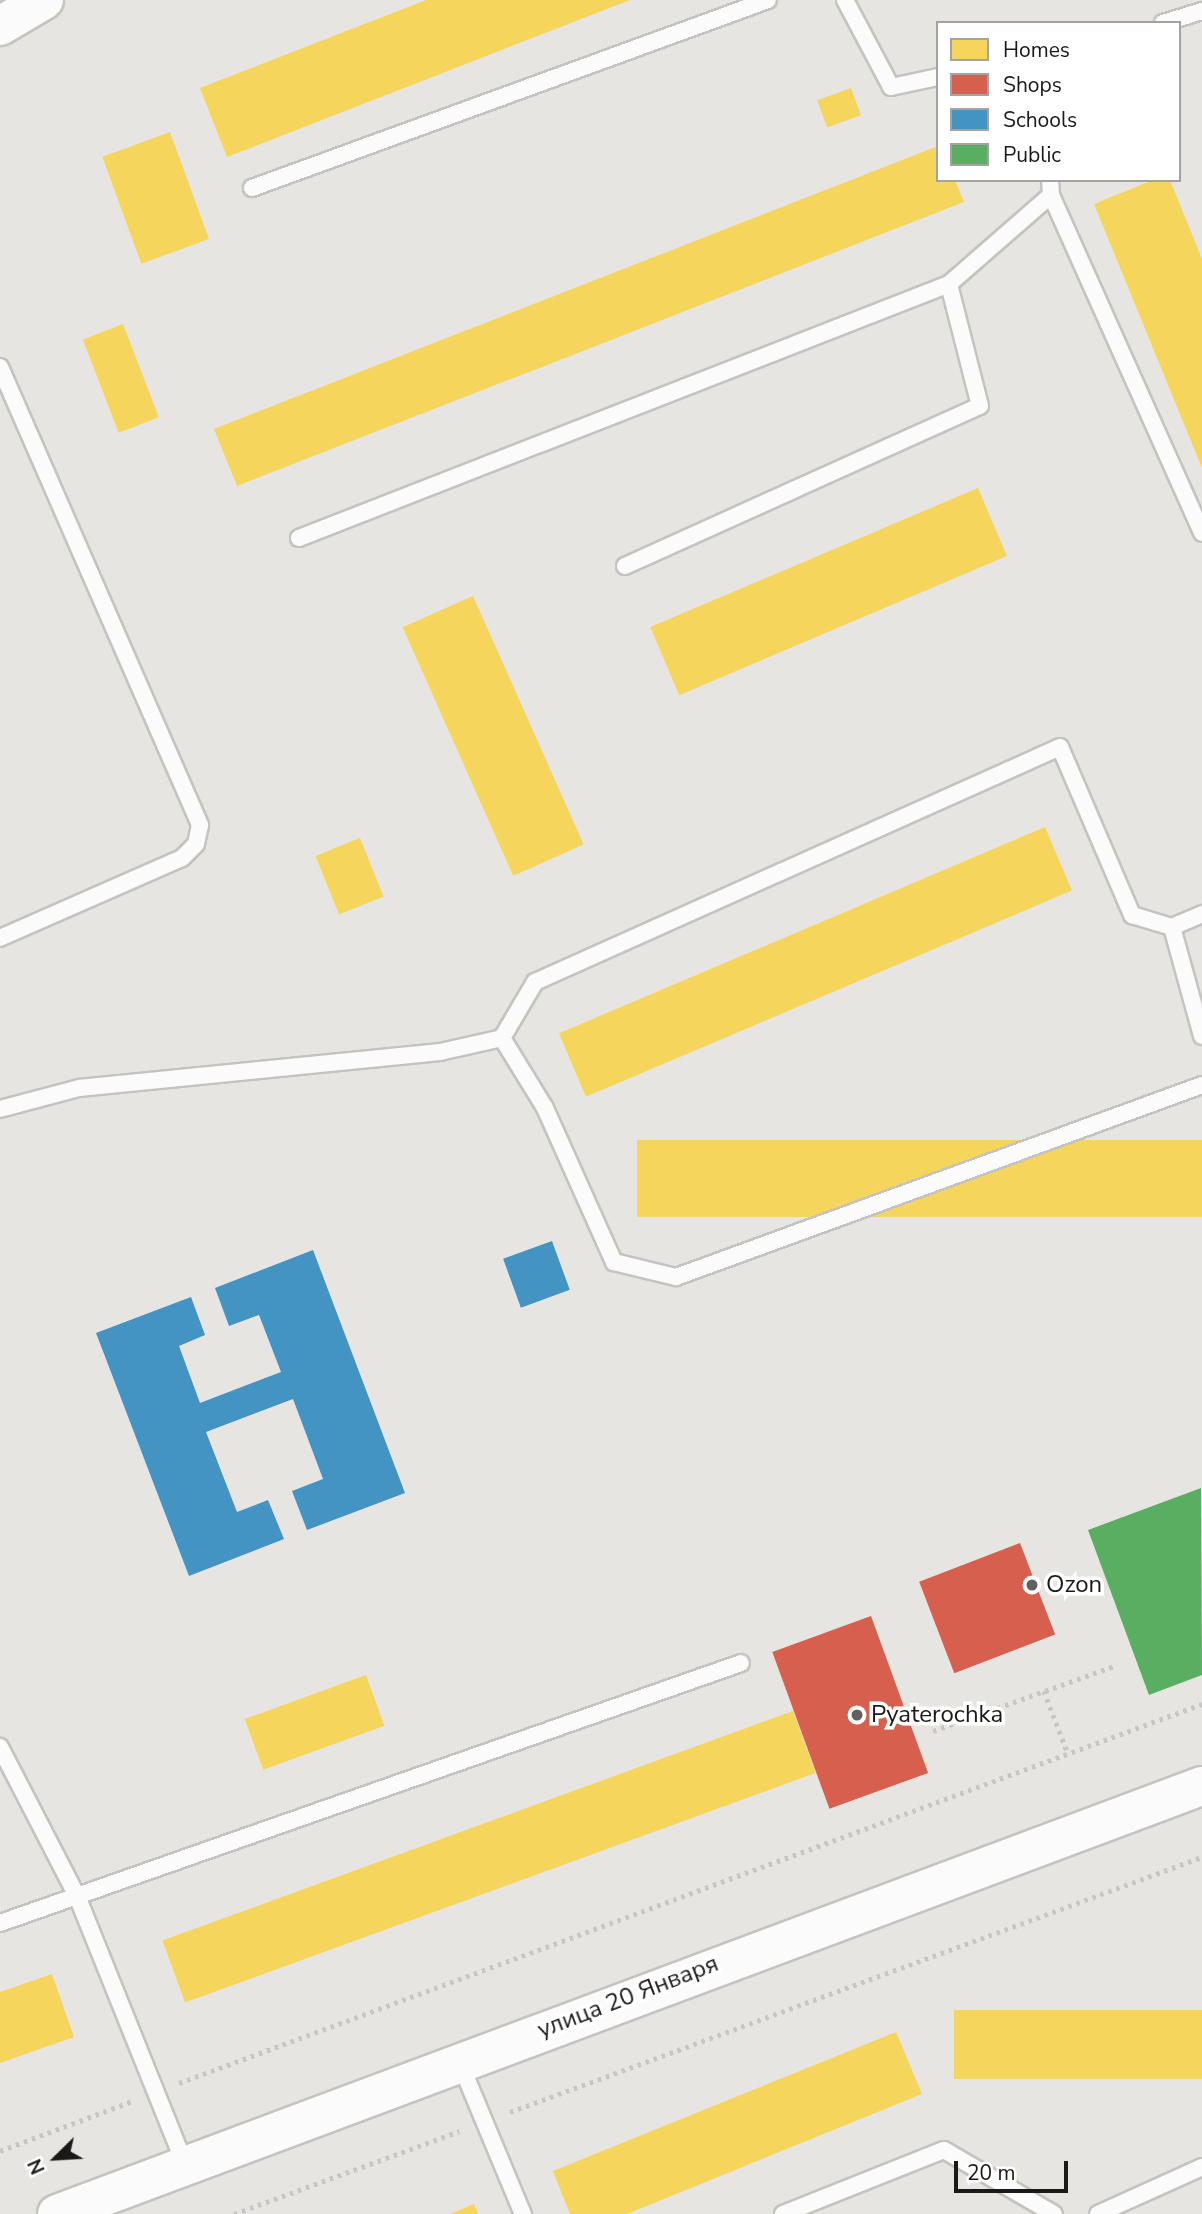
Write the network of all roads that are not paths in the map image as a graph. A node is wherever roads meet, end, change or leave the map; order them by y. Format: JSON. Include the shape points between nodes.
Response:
{"nodes":[{"id":1,"x":44,"y":0,"type":"edge"},
{"id":2,"x":768,"y":0,"type":"edge"},
{"id":3,"x":845,"y":0,"type":"edge"},
{"id":4,"x":1202,"y":11,"type":"edge"},
{"id":5,"x":1170,"y":21,"type":"edge"},
{"id":6,"x":0,"y":26,"type":"edge"},
{"id":7,"x":936,"y":77,"type":"edge"},
{"id":8,"x":252,"y":188,"type":"dead end"},
{"id":9,"x":1051,"y":188,"type":"edge"},
{"id":10,"x":950,"y":284,"type":"junction"},
{"id":11,"x":0,"y":368,"type":"edge"},
{"id":12,"x":1202,"y":533,"type":"edge"},
{"id":13,"x":299,"y":538,"type":"dead end"},
{"id":14,"x":625,"y":566,"type":"dead end"},
{"id":15,"x":1202,"y":914,"type":"edge"},
{"id":16,"x":1172,"y":927,"type":"junction"},
{"id":17,"x":0,"y":938,"type":"edge"},
{"id":18,"x":1202,"y":1036,"type":"edge"},
{"id":19,"x":502,"y":1038,"type":"junction"},
{"id":20,"x":1202,"y":1086,"type":"edge"},
{"id":21,"x":0,"y":1109,"type":"edge"},
{"id":22,"x":741,"y":1663,"type":"dead end"},
{"id":23,"x":0,"y":1747,"type":"edge"},
{"id":24,"x":1202,"y":1786,"type":"edge"},
{"id":25,"x":18,"y":1787,"type":"junction"},
{"id":26,"x":0,"y":1791,"type":"edge"},
{"id":27,"x":77,"y":1896,"type":"junction"},
{"id":28,"x":0,"y":1923,"type":"edge"},
{"id":29,"x":459,"y":2061,"type":"junction"},
{"id":30,"x":185,"y":2164,"type":"junction"},
{"id":31,"x":1202,"y":2167,"type":"edge"},
{"id":32,"x":57,"y":2214,"type":"edge"},
{"id":33,"x":523,"y":2214,"type":"edge"},
{"id":34,"x":783,"y":2214,"type":"edge"},
{"id":35,"x":1054,"y":2214,"type":"edge"},
{"id":36,"x":1098,"y":2214,"type":"edge"}],
"edges":[{"from":1,"to":6,"type":"main road"},
{"from":2,"to":8,"type":"lane"},
{"from":3,"to":7,"type":"lane","via":[[891,86]]},
{"from":4,"to":5,"type":"lane"},
{"from":9,"to":10,"type":"lane"},
{"from":9,"to":12,"type":"lane"},
{"from":10,"to":13,"type":"lane"},
{"from":10,"to":14,"type":"lane","via":[[980,406]]},
{"from":11,"to":17,"type":"lane","via":[[200,825],[196,844],[182,858]]},
{"from":15,"to":16,"type":"lane"},
{"from":16,"to":18,"type":"lane"},
{"from":16,"to":19,"type":"lane","via":[[1132,915],[1060,747],[535,982]]},
{"from":19,"to":20,"type":"lane","via":[[545,1108],[614,1262],[676,1277]]},
{"from":19,"to":21,"type":"lane","via":[[440,1052],[79,1088]]},
{"from":22,"to":27,"type":"lane"},
{"from":23,"to":25,"type":"lane"},
{"from":24,"to":29,"type":"main road","name":"улица 20 Января"},
{"from":25,"to":26,"type":"lane"},
{"from":25,"to":27,"type":"lane"},
{"from":27,"to":28,"type":"lane"},
{"from":27,"to":30,"type":"lane"},
{"from":29,"to":30,"type":"main road","name":"улица 20 Января"},
{"from":29,"to":33,"type":"lane"},
{"from":30,"to":32,"type":"main road","name":"улица 20 Января"},
{"from":31,"to":36,"type":"lane"},
{"from":34,"to":35,"type":"lane","via":[[944,2150]]}]}
